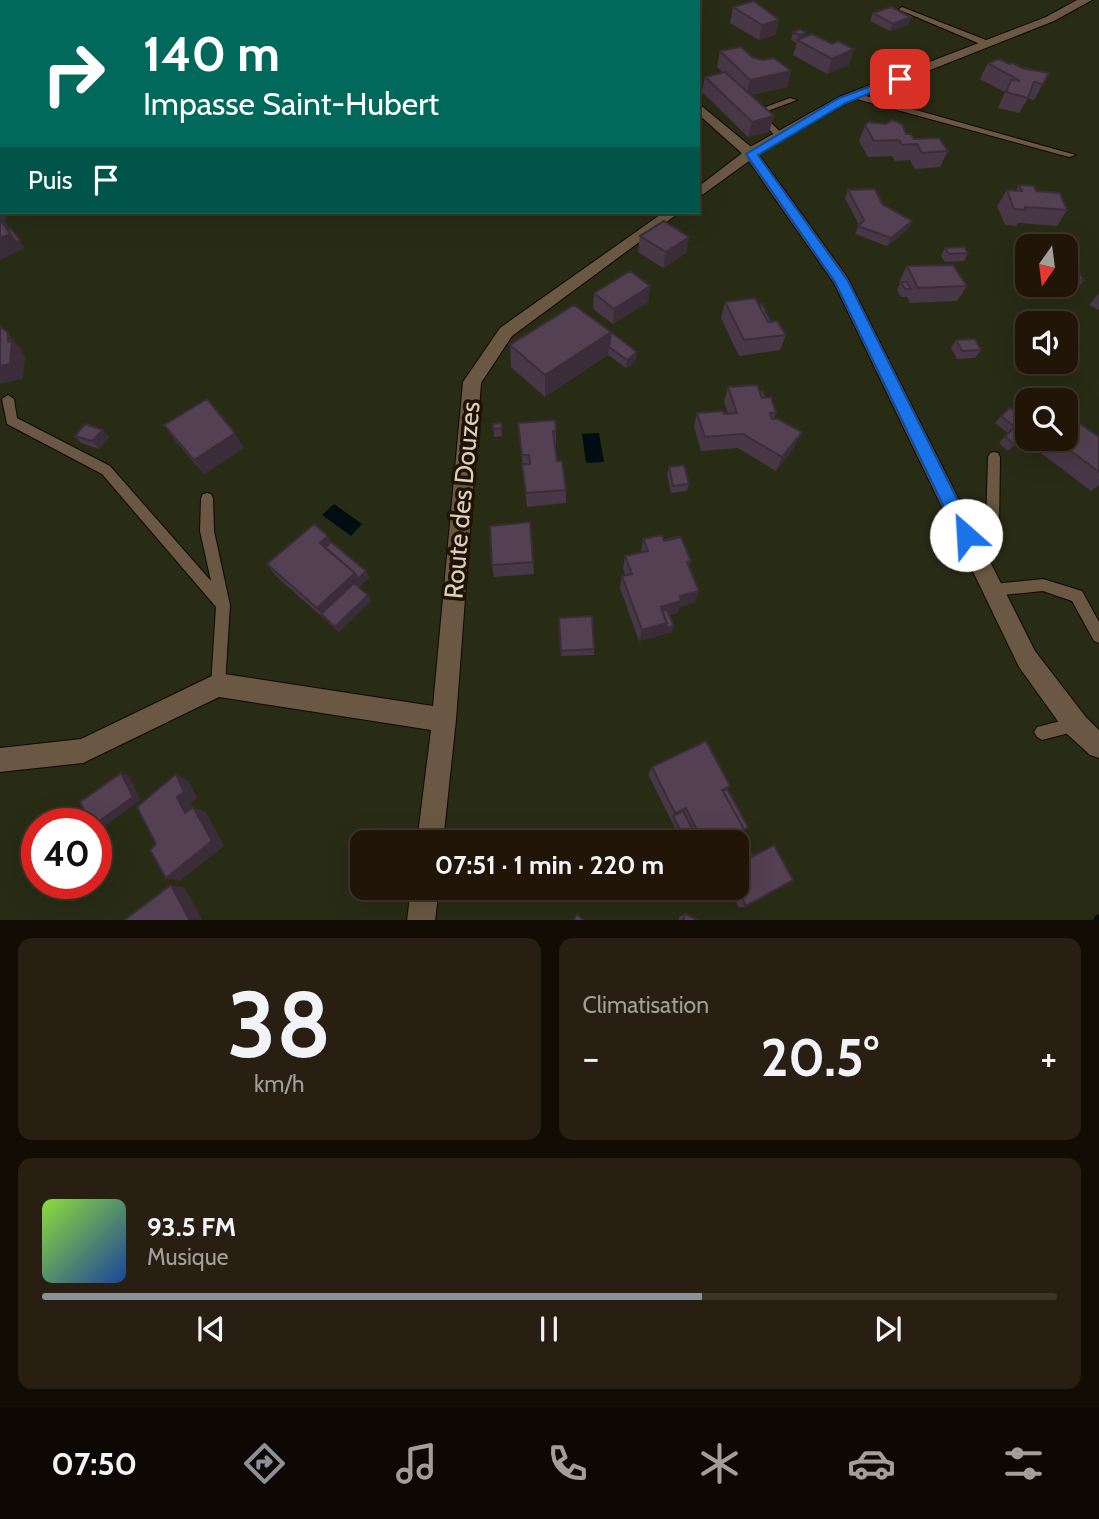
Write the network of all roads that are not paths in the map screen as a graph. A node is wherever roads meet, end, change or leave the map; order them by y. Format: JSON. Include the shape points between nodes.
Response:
{"nodes":[{"id":1,"x":1087,"y":0,"type":"edge"},
{"id":2,"x":902,"y":9,"type":"edge"},
{"id":3,"x":988,"y":44,"type":"junction"},
{"id":4,"x":856,"y":96,"type":"junction"},
{"id":5,"x":793,"y":100,"type":"dead end"},
{"id":6,"x":700,"y":109,"type":"edge"},
{"id":7,"x":780,"y":136,"type":"junction"},
{"id":8,"x":751,"y":154,"type":"junction"},
{"id":9,"x":1072,"y":155,"type":"dead end"},
{"id":10,"x":700,"y":192,"type":"edge"},
{"id":11,"x":670,"y":214,"type":"edge"},
{"id":12,"x":8,"y":400,"type":"dead end"},
{"id":13,"x":994,"y":457,"type":"dead end"},
{"id":14,"x":208,"y":498,"type":"dead end"},
{"id":15,"x":966,"y":535,"type":"junction"},
{"id":16,"x":993,"y":590,"type":"junction"},
{"id":17,"x":223,"y":605,"type":"junction"},
{"id":18,"x":1099,"y":636,"type":"edge"},
{"id":19,"x":218,"y":685,"type":"junction"},
{"id":20,"x":444,"y":720,"type":"junction"},
{"id":21,"x":1076,"y":726,"type":"junction"},
{"id":22,"x":1042,"y":732,"type":"dead end"},
{"id":23,"x":1099,"y":746,"type":"edge"},
{"id":24,"x":0,"y":760,"type":"edge"},
{"id":25,"x":431,"y":830,"type":"edge"},
{"id":26,"x":423,"y":900,"type":"edge"},
{"id":27,"x":421,"y":920,"type":"edge"}],
"edges":[{"from":1,"to":3,"type":"street"},
{"from":2,"to":3,"type":"lane"},
{"from":3,"to":4,"type":"street"},
{"from":4,"to":7,"type":"street"},
{"from":4,"to":9,"type":"lane"},
{"from":5,"to":7,"type":"lane","via":[[757,112]]},
{"from":6,"to":8,"type":"street"},
{"from":7,"to":8,"type":"street"},
{"from":8,"to":10,"type":"street"},
{"from":8,"to":15,"type":"street","via":[[841,281]]},
{"from":11,"to":20,"type":"street","name":"Route des Douzes","via":[[506,332],[472,382]]},
{"from":12,"to":17,"type":"lane","via":[[10,421],[106,470]]},
{"from":13,"to":15,"type":"lane","via":[[992,530]]},
{"from":14,"to":17,"type":"lane","via":[[207,531]]},
{"from":15,"to":16,"type":"street"},
{"from":16,"to":18,"type":"lane","via":[[1043,584],[1077,596]]},
{"from":16,"to":21,"type":"street","via":[[1027,659]]},
{"from":17,"to":19,"type":"lane"},
{"from":19,"to":20,"type":"street"},
{"from":19,"to":24,"type":"street","via":[[83,751]]},
{"from":20,"to":25,"type":"street","name":"Route des Douzes"},
{"from":21,"to":22,"type":"lane"},
{"from":21,"to":23,"type":"street"},
{"from":26,"to":27,"type":"street"}]}
